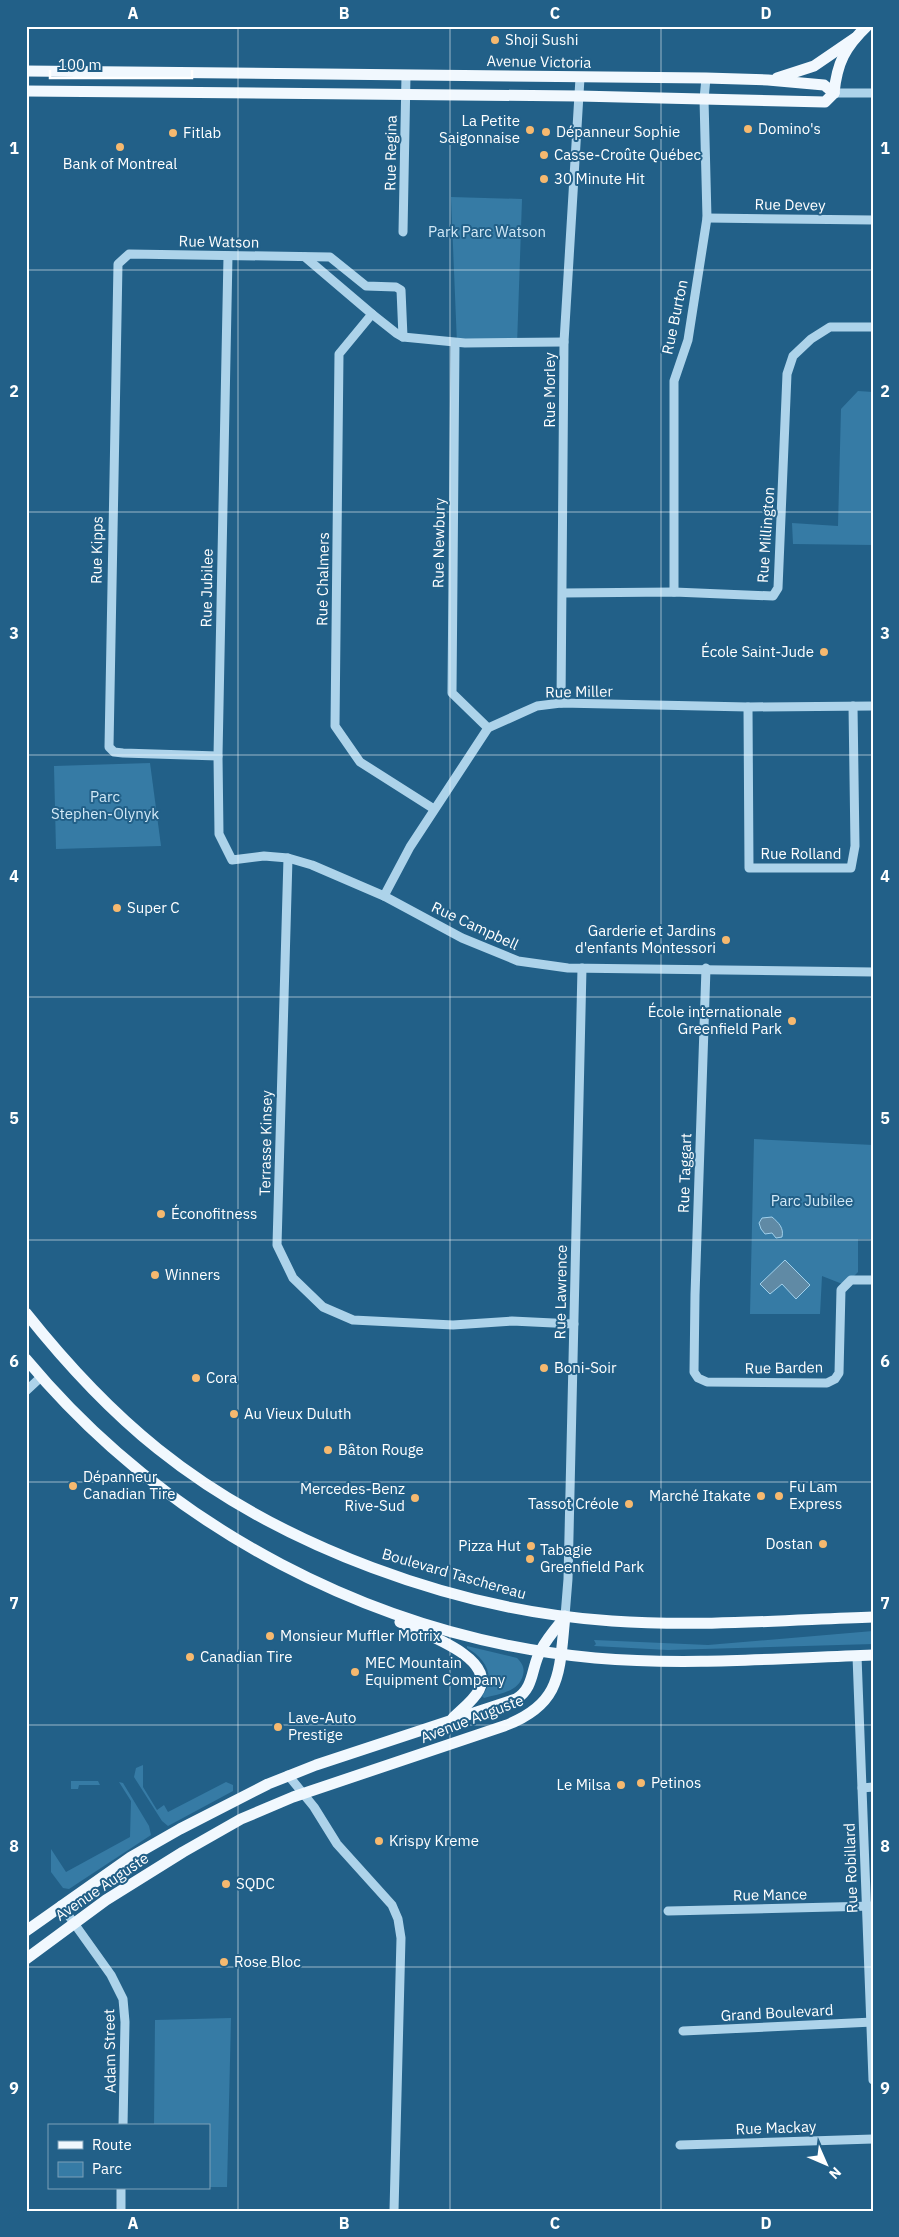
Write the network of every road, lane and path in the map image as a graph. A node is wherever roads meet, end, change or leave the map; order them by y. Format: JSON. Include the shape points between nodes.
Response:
{"nodes":[{"id":1,"x":867,"y":26,"type":"edge"},
{"id":2,"x":855,"y":38,"type":"junction"},
{"id":3,"x":26,"y":71,"type":"edge"},
{"id":4,"x":406,"y":75,"type":"junction"},
{"id":5,"x":580,"y":78,"type":"junction"},
{"id":6,"x":706,"y":78,"type":"junction"},
{"id":7,"x":768,"y":80,"type":"junction"},
{"id":8,"x":26,"y":91,"type":"edge"},
{"id":9,"x":834,"y":93,"type":"junction"},
{"id":10,"x":873,"y":93,"type":"edge"},
{"id":11,"x":406,"y":94,"type":"junction"},
{"id":12,"x":579,"y":96,"type":"junction"},
{"id":13,"x":704,"y":99,"type":"junction"},
{"id":14,"x":707,"y":218,"type":"junction"},
{"id":15,"x":873,"y":220,"type":"edge"},
{"id":16,"x":403,"y":232,"type":"dead end"},
{"id":17,"x":134,"y":254,"type":"joint"},
{"id":18,"x":228,"y":256,"type":"junction"},
{"id":19,"x":304,"y":257,"type":"junction"},
{"id":20,"x":372,"y":314,"type":"junction"},
{"id":21,"x":873,"y":327,"type":"edge"},
{"id":22,"x":403,"y":336,"type":"junction"},
{"id":23,"x":564,"y":342,"type":"junction"},
{"id":24,"x":455,"y":343,"type":"junction"},
{"id":25,"x":674,"y":592,"type":"junction"},
{"id":26,"x":563,"y":593,"type":"junction"},
{"id":27,"x":561,"y":703,"type":"junction"},
{"id":28,"x":852,"y":706,"type":"junction"},
{"id":29,"x":873,"y":706,"type":"edge"},
{"id":30,"x":748,"y":707,"type":"junction"},
{"id":31,"x":488,"y":728,"type":"junction"},
{"id":32,"x":218,"y":756,"type":"junction"},
{"id":33,"x":434,"y":809,"type":"junction"},
{"id":34,"x":288,"y":858,"type":"junction"},
{"id":35,"x":384,"y":896,"type":"junction"},
{"id":36,"x":582,"y":968,"type":"junction"},
{"id":37,"x":706,"y":968,"type":"junction"},
{"id":38,"x":873,"y":972,"type":"edge"},
{"id":39,"x":873,"y":1280,"type":"edge"},
{"id":40,"x":26,"y":1312,"type":"edge"},
{"id":41,"x":574,"y":1324,"type":"junction"},
{"id":42,"x":26,"y":1359,"type":"edge"},
{"id":43,"x":41,"y":1377,"type":"junction"},
{"id":44,"x":698,"y":1378,"type":"joint"},
{"id":45,"x":26,"y":1391,"type":"edge"},
{"id":46,"x":338,"y":1591,"type":"junction"},
{"id":47,"x":565,"y":1616,"type":"junction"},
{"id":48,"x":873,"y":1617,"type":"edge"},
{"id":49,"x":540,"y":1651,"type":"junction"},
{"id":50,"x":561,"y":1654,"type":"junction"},
{"id":51,"x":873,"y":1655,"type":"edge"},
{"id":52,"x":857,"y":1656,"type":"junction"},
{"id":53,"x":452,"y":1719,"type":"junction"},
{"id":54,"x":288,"y":1776,"type":"junction"},
{"id":55,"x":873,"y":1787,"type":"edge"},
{"id":56,"x":862,"y":1788,"type":"junction"},
{"id":57,"x":304,"y":1794,"type":"junction"},
{"id":58,"x":61,"y":1905,"type":"junction"},
{"id":59,"x":869,"y":1906,"type":"edge"},
{"id":60,"x":668,"y":1911,"type":"dead end"},
{"id":61,"x":74,"y":1924,"type":"junction"},
{"id":62,"x":26,"y":1931,"type":"edge"},
{"id":63,"x":26,"y":1958,"type":"edge"},
{"id":64,"x":872,"y":2022,"type":"edge"},
{"id":65,"x":683,"y":2031,"type":"dead end"},
{"id":66,"x":873,"y":2080,"type":"edge"},
{"id":67,"x":123,"y":2124,"type":"edge"},
{"id":68,"x":873,"y":2139,"type":"edge"},
{"id":69,"x":680,"y":2145,"type":"dead end"},
{"id":70,"x":121,"y":2190,"type":"edge"},
{"id":71,"x":121,"y":2211,"type":"edge"},
{"id":72,"x":394,"y":2211,"type":"edge"}],
"edges":[{"from":1,"to":2,"type":"main road"},
{"from":2,"to":7,"type":"main road","via":[[814,66]]},
{"from":2,"to":9,"type":"main road","via":[[836,72]]},
{"from":3,"to":4,"type":"main road","name":"Avenue Victoria"},
{"from":4,"to":5,"type":"main road","name":"Avenue Victoria"},
{"from":4,"to":11,"type":"street","name":"Rue Regina"},
{"from":5,"to":6,"type":"main road","name":"Avenue Victoria"},
{"from":5,"to":12,"type":"street","name":"Rue Morley"},
{"from":6,"to":7,"type":"main road","name":"Avenue Victoria"},
{"from":6,"to":13,"type":"street","name":"Rue Burton"},
{"from":7,"to":9,"type":"main road","name":"Avenue Victoria","via":[[824,85]]},
{"from":8,"to":11,"type":"main road","name":"Avenue Victoria"},
{"from":9,"to":10,"type":"street","name":"Avenue Victoria"},
{"from":9,"to":13,"type":"main road","name":"Avenue Victoria","via":[[824,102]]},
{"from":11,"to":12,"type":"main road","name":"Avenue Victoria"},
{"from":11,"to":16,"type":"street","name":"Rue Regina"},
{"from":12,"to":13,"type":"main road","name":"Avenue Victoria"},
{"from":12,"to":23,"type":"street","name":"Rue Morley"},
{"from":13,"to":14,"type":"street","name":"Rue Burton"},
{"from":14,"to":15,"type":"street","name":"Rue Devey"},
{"from":14,"to":25,"type":"street","name":"Rue Burton","via":[[688,340],[674,381]]},
{"from":17,"to":18,"type":"street","name":"Rue Watson"},
{"from":17,"to":32,"type":"street","name":"Rue Kipps","via":[[123,257],[116,274],[109,747],[114,752],[123,753]]},
{"from":18,"to":19,"type":"street","name":"Rue Watson"},
{"from":18,"to":32,"type":"street","name":"Rue Jubilee"},
{"from":19,"to":20,"type":"street"},
{"from":19,"to":22,"type":"street","name":"Rue Watson","via":[[330,257],[366,286],[396,286],[401,290]]},
{"from":20,"to":22,"type":"street"},
{"from":20,"to":33,"type":"street","name":"Rue Chalmers","via":[[339,354],[335,726],[360,762]]},
{"from":21,"to":25,"type":"street","name":"Rue Millington","via":[[830,326],[793,356],[787,374],[778,588],[773,596]]},
{"from":22,"to":24,"type":"street"},
{"from":23,"to":24,"type":"street"},
{"from":23,"to":26,"type":"street","name":"Rue Morley"},
{"from":24,"to":31,"type":"street","name":"Rue Newbury","via":[[452,693]]},
{"from":25,"to":26,"type":"street","name":"Rue Millington"},
{"from":26,"to":27,"type":"street","name":"Rue Morley"},
{"from":27,"to":30,"type":"street","name":"Rue Miller"},
{"from":27,"to":31,"type":"street","name":"Rue Miller","via":[[538,706]]},
{"from":28,"to":29,"type":"street","name":"Rue Miller"},
{"from":28,"to":30,"type":"street","name":"Rue Miller"},
{"from":28,"to":30,"type":"street","name":"Rue Rolland","via":[[855,846],[851,868],[832,869],[749,868]]},
{"from":31,"to":33,"type":"street"},
{"from":32,"to":34,"type":"street","name":"Rue Jubilee","via":[[218,834],[232,860],[264,856]]},
{"from":33,"to":35,"type":"street"},
{"from":34,"to":35,"type":"street","name":"Rue Campbell"},
{"from":34,"to":41,"type":"street","name":"Terrasse Kinsey","via":[[277,1245],[293,1278],[323,1307],[353,1320],[452,1326],[512,1322]]},
{"from":35,"to":36,"type":"street","name":"Rue Campbell","via":[[462,938],[518,961]]},
{"from":36,"to":37,"type":"street","name":"Rue Campbell"},
{"from":36,"to":41,"type":"street","name":"Rue Lawrence"},
{"from":37,"to":38,"type":"street","name":"Rue Campbell"},
{"from":37,"to":44,"type":"street","name":"Rue Taggart","via":[[695,1299],[694,1372]]},
{"from":39,"to":44,"type":"street","name":"Rue Barden","via":[[851,1280],[841,1290],[839,1373],[827,1384],[707,1382]]},
{"from":40,"to":47,"type":"main road","name":"Boulevard Taschereau","via":[[83,1379],[134,1429],[195,1476],[246,1508],[320,1546],[410,1580],[500,1604]]},
{"from":41,"to":47,"type":"street","name":"Rue Lawrence"},
{"from":42,"to":43,"type":"main road"},
{"from":43,"to":45,"type":"street"},
{"from":43,"to":46,"type":"main road","via":[[104,1440],[165,1491],[242,1543]]},
{"from":46,"to":49,"type":"main road","via":[[442,1629]]},
{"from":46,"to":53,"type":"main road","via":[[474,1661],[482,1674],[480,1688]]},
{"from":47,"to":48,"type":"main road","name":"Boulevard Taschereau","via":[[687,1624]]},
{"from":47,"to":49,"type":"main road","name":"Avenue Auguste"},
{"from":47,"to":50,"type":"main road","name":"Avenue Auguste"},
{"from":49,"to":50,"type":"main road"},
{"from":49,"to":53,"type":"main road","name":"Avenue Auguste","via":[[530,1683],[520,1697]]},
{"from":50,"to":52,"type":"main road","via":[[668,1661]]},
{"from":50,"to":57,"type":"main road","name":"Avenue Auguste","via":[[549,1695],[527,1716]]},
{"from":51,"to":52,"type":"main road"},
{"from":52,"to":56,"type":"street","name":"Rue Robillard"},
{"from":53,"to":54,"type":"main road","name":"Avenue Auguste"},
{"from":54,"to":57,"type":"street"},
{"from":54,"to":58,"type":"main road","name":"Avenue Auguste","via":[[163,1839]]},
{"from":55,"to":56,"type":"street"},
{"from":56,"to":59,"type":"street","name":"Rue Robillard"},
{"from":57,"to":61,"type":"main road","name":"Avenue Auguste","via":[[218,1831]]},
{"from":57,"to":72,"type":"street","via":[[337,1844],[392,1904],[400,1924]]},
{"from":58,"to":61,"type":"street","name":"Adam Street"},
{"from":58,"to":62,"type":"main road","name":"Avenue Auguste"},
{"from":59,"to":60,"type":"street","name":"Rue Mance"},
{"from":59,"to":64,"type":"street","name":"Rue Robillard"},
{"from":61,"to":63,"type":"main road","name":"Avenue Auguste"},
{"from":61,"to":67,"type":"street","name":"Adam Street","via":[[114,1980],[123,2002]]},
{"from":64,"to":65,"type":"street","name":"Grand Boulevard"},
{"from":64,"to":66,"type":"street","name":"Rue Robillard"},
{"from":68,"to":69,"type":"street","name":"Rue Mackay"},
{"from":70,"to":71,"type":"street"}]}
